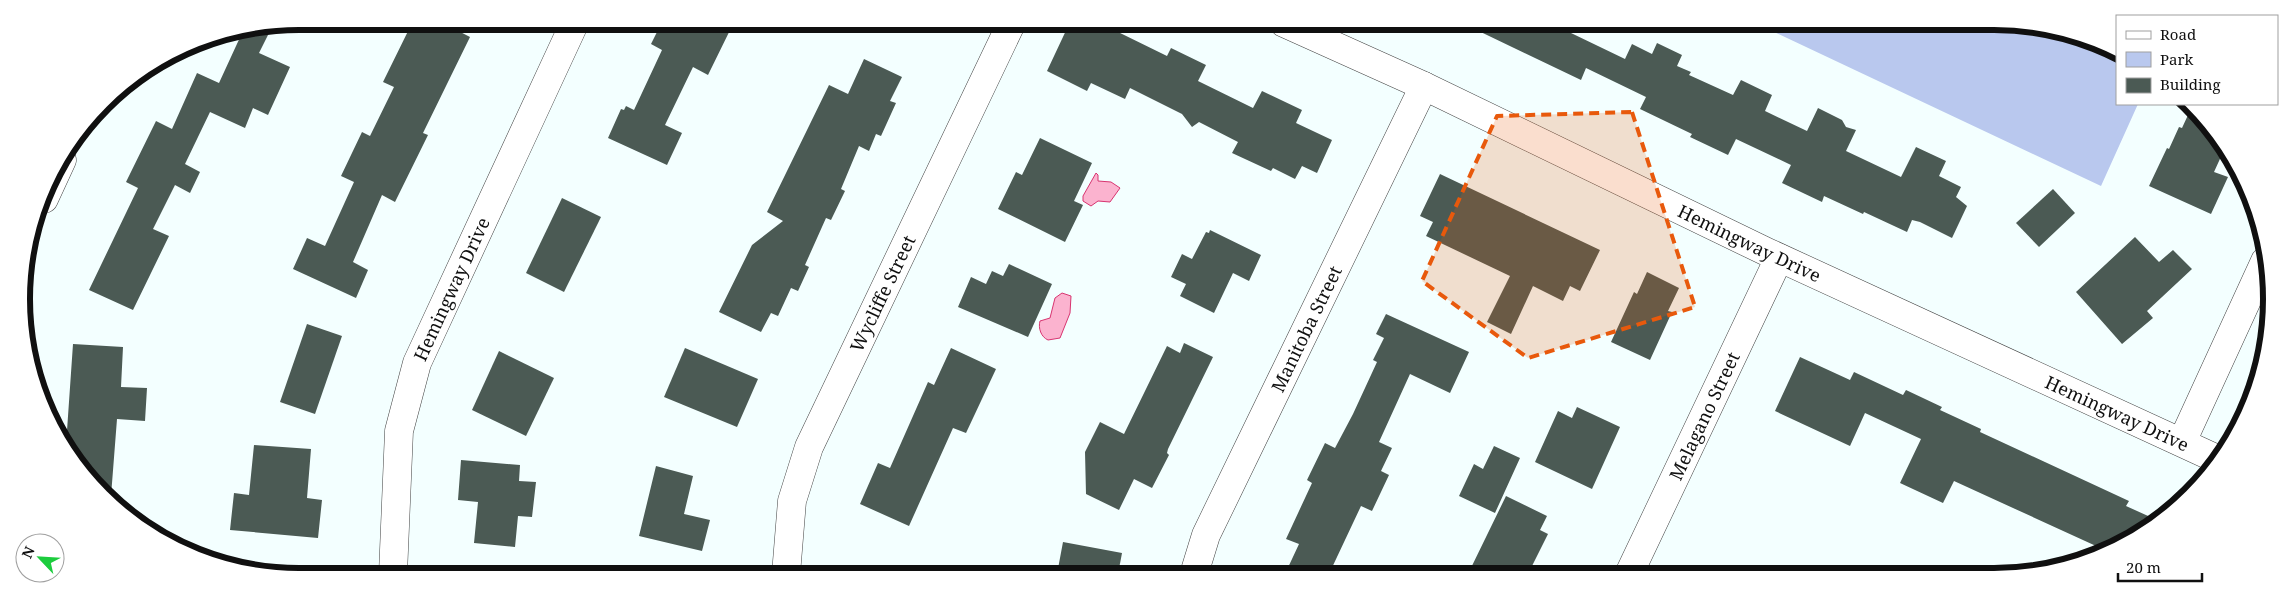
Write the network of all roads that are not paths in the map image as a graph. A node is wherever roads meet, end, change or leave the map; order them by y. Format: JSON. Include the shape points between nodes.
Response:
{"nodes":[{"id":1,"x":571,"y":30,"type":"edge"},
{"id":2,"x":1008,"y":30,"type":"edge"},
{"id":3,"x":1300,"y":30,"type":"edge"},
{"id":4,"x":1424,"y":86,"type":"junction"},
{"id":5,"x":1779,"y":258,"type":"junction"},
{"id":6,"x":2261,"y":268,"type":"edge"},
{"id":7,"x":2182,"y":442,"type":"junction"},
{"id":8,"x":2212,"y":456,"type":"edge"},
{"id":9,"x":393,"y":568,"type":"edge"},
{"id":10,"x":786,"y":568,"type":"edge"},
{"id":11,"x":1196,"y":568,"type":"edge"},
{"id":12,"x":1632,"y":568,"type":"edge"}],
"edges":[{"from":1,"to":9,"type":"street","name":"Hemingway Drive","via":[[417,363],[399,431]]},
{"from":2,"to":10,"type":"street","name":"Wycliffe Street","via":[[808,447],[792,501]]},
{"from":3,"to":4,"type":"street","name":"Hemingway Drive"},
{"from":4,"to":5,"type":"street","name":"Hemingway Drive"},
{"from":4,"to":11,"type":"street","name":"Manitoba Street","via":[[1209,528]]},
{"from":5,"to":7,"type":"street","name":"Hemingway Drive"},
{"from":5,"to":12,"type":"street","name":"Melagano Street"},
{"from":6,"to":7,"type":"street"},
{"from":7,"to":8,"type":"street","name":"Hemingway Drive"}]}
